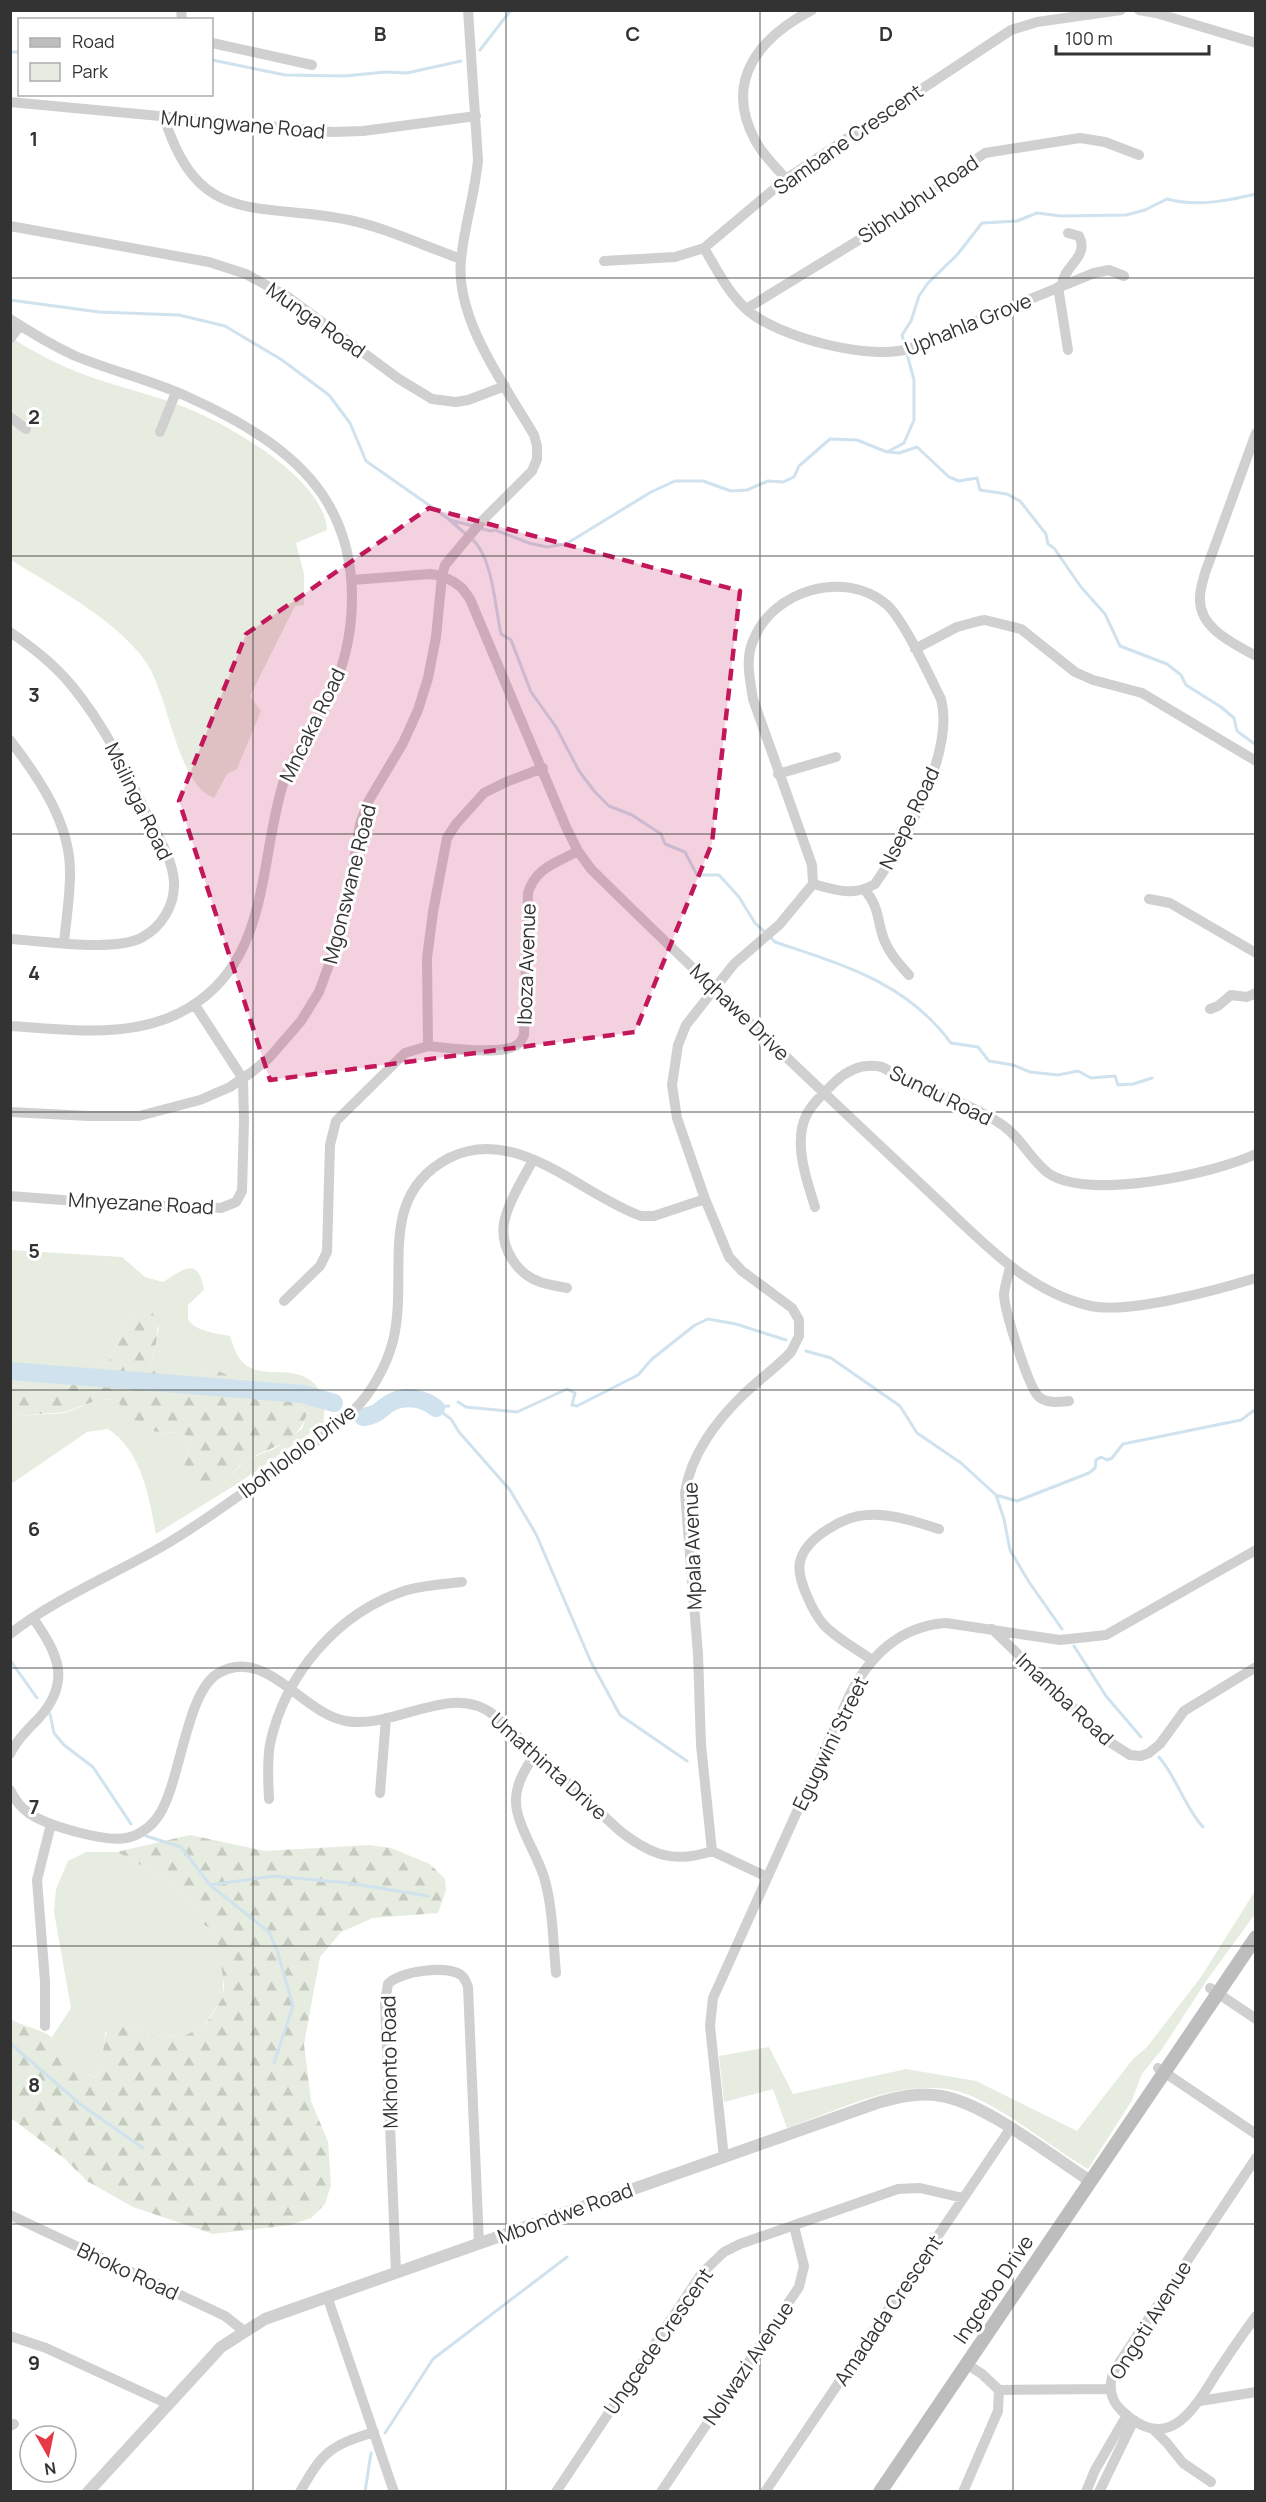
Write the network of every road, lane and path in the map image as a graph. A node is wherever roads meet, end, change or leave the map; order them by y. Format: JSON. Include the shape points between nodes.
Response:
{"nodes":[{"id":1,"x":468,"y":10,"type":"edge"},
{"id":2,"x":812,"y":10,"type":"edge"},
{"id":3,"x":1121,"y":10,"type":"edge"},
{"id":4,"x":1139,"y":10,"type":"edge"},
{"id":5,"x":1092,"y":12,"type":"edge"},
{"id":6,"x":213,"y":43,"type":"edge"},
{"id":7,"x":1256,"y":43,"type":"edge"},
{"id":8,"x":312,"y":65,"type":"dead end"},
{"id":9,"x":10,"y":102,"type":"edge"},
{"id":10,"x":476,"y":116,"type":"junction"},
{"id":11,"x":164,"y":117,"type":"junction"},
{"id":12,"x":1139,"y":154,"type":"dead end"},
{"id":13,"x":786,"y":179,"type":"junction"},
{"id":14,"x":10,"y":226,"type":"edge"},
{"id":15,"x":1068,"y":233,"type":"dead end"},
{"id":16,"x":704,"y":248,"type":"junction"},
{"id":17,"x":461,"y":259,"type":"junction"},
{"id":18,"x":604,"y":261,"type":"dead end"},
{"id":19,"x":1124,"y":276,"type":"dead end"},
{"id":20,"x":1060,"y":286,"type":"junction"},
{"id":21,"x":746,"y":309,"type":"junction"},
{"id":22,"x":15,"y":322,"type":"edge"},
{"id":23,"x":10,"y":339,"type":"edge"},
{"id":24,"x":1068,"y":350,"type":"dead end"},
{"id":25,"x":505,"y":386,"type":"junction"},
{"id":26,"x":176,"y":392,"type":"junction"},
{"id":27,"x":10,"y":417,"type":"edge"},
{"id":28,"x":26,"y":429,"type":"dead end"},
{"id":29,"x":160,"y":432,"type":"dead end"},
{"id":30,"x":1256,"y":433,"type":"edge"},
{"id":31,"x":442,"y":576,"type":"junction"},
{"id":32,"x":352,"y":580,"type":"junction"},
{"id":33,"x":10,"y":632,"type":"edge"},
{"id":34,"x":915,"y":649,"type":"junction"},
{"id":35,"x":1256,"y":656,"type":"edge"},
{"id":36,"x":10,"y":740,"type":"edge"},
{"id":37,"x":836,"y":757,"type":"dead end"},
{"id":38,"x":1256,"y":761,"type":"edge"},
{"id":39,"x":543,"y":768,"type":"junction"},
{"id":40,"x":778,"y":774,"type":"junction"},
{"id":41,"x":578,"y":852,"type":"junction"},
{"id":42,"x":813,"y":884,"type":"junction"},
{"id":43,"x":865,"y":890,"type":"junction"},
{"id":44,"x":1149,"y":899,"type":"dead end"},
{"id":45,"x":10,"y":939,"type":"edge"},
{"id":46,"x":64,"y":943,"type":"junction"},
{"id":47,"x":1256,"y":953,"type":"edge"},
{"id":48,"x":909,"y":975,"type":"dead end"},
{"id":49,"x":715,"y":988,"type":"junction"},
{"id":50,"x":1256,"y":993,"type":"edge"},
{"id":51,"x":195,"y":1005,"type":"junction"},
{"id":52,"x":1210,"y":1009,"type":"dead end"},
{"id":53,"x":10,"y":1026,"type":"edge"},
{"id":54,"x":428,"y":1046,"type":"junction"},
{"id":55,"x":243,"y":1079,"type":"junction"},
{"id":56,"x":824,"y":1093,"type":"junction"},
{"id":57,"x":10,"y":1112,"type":"edge"},
{"id":58,"x":1256,"y":1154,"type":"edge"},
{"id":59,"x":533,"y":1160,"type":"junction"},
{"id":60,"x":10,"y":1196,"type":"edge"},
{"id":61,"x":705,"y":1199,"type":"junction"},
{"id":62,"x":815,"y":1207,"type":"dead end"},
{"id":63,"x":1010,"y":1267,"type":"junction"},
{"id":64,"x":1256,"y":1278,"type":"edge"},
{"id":65,"x":567,"y":1288,"type":"dead end"},
{"id":66,"x":284,"y":1301,"type":"dead end"},
{"id":67,"x":1069,"y":1401,"type":"dead end"},
{"id":68,"x":939,"y":1529,"type":"dead end"},
{"id":69,"x":1256,"y":1550,"type":"edge"},
{"id":70,"x":462,"y":1582,"type":"dead end"},
{"id":71,"x":33,"y":1618,"type":"junction"},
{"id":72,"x":992,"y":1629,"type":"junction"},
{"id":73,"x":10,"y":1634,"type":"edge"},
{"id":74,"x":872,"y":1660,"type":"junction"},
{"id":75,"x":1256,"y":1668,"type":"edge"},
{"id":76,"x":290,"y":1689,"type":"junction"},
{"id":77,"x":386,"y":1719,"type":"junction"},
{"id":78,"x":10,"y":1754,"type":"edge"},
{"id":79,"x":535,"y":1754,"type":"junction"},
{"id":80,"x":10,"y":1790,"type":"edge"},
{"id":81,"x":380,"y":1792,"type":"dead end"},
{"id":82,"x":269,"y":1799,"type":"dead end"},
{"id":83,"x":51,"y":1824,"type":"junction"},
{"id":84,"x":712,"y":1851,"type":"junction"},
{"id":85,"x":766,"y":1877,"type":"junction"},
{"id":86,"x":1256,"y":1926,"type":"edge"},
{"id":87,"x":1256,"y":1937,"type":"edge"},
{"id":88,"x":556,"y":1973,"type":"dead end"},
{"id":89,"x":1213,"y":1991,"type":"junction"},
{"id":90,"x":1256,"y":2019,"type":"edge"},
{"id":91,"x":45,"y":2026,"type":"dead end"},
{"id":92,"x":1161,"y":2070,"type":"junction"},
{"id":93,"x":1010,"y":2129,"type":"junction"},
{"id":94,"x":1256,"y":2134,"type":"edge"},
{"id":95,"x":724,"y":2158,"type":"junction"},
{"id":96,"x":1256,"y":2158,"type":"edge"},
{"id":97,"x":1089,"y":2180,"type":"junction"},
{"id":98,"x":963,"y":2198,"type":"junction"},
{"id":99,"x":10,"y":2215,"type":"edge"},
{"id":100,"x":794,"y":2226,"type":"junction"},
{"id":101,"x":479,"y":2244,"type":"junction"},
{"id":102,"x":396,"y":2272,"type":"junction"},
{"id":103,"x":327,"y":2296,"type":"junction"},
{"id":104,"x":1256,"y":2316,"type":"edge"},
{"id":105,"x":244,"y":2331,"type":"junction"},
{"id":106,"x":10,"y":2336,"type":"edge"},
{"id":107,"x":965,"y":2363,"type":"junction"},
{"id":108,"x":1110,"y":2389,"type":"junction"},
{"id":109,"x":999,"y":2390,"type":"junction"},
{"id":110,"x":1256,"y":2392,"type":"edge"},
{"id":111,"x":1200,"y":2402,"type":"junction"},
{"id":112,"x":168,"y":2404,"type":"junction"},
{"id":113,"x":1131,"y":2417,"type":"junction"},
{"id":114,"x":1153,"y":2429,"type":"junction"},
{"id":115,"x":374,"y":2432,"type":"junction"},
{"id":116,"x":1211,"y":2482,"type":"dead end"},
{"id":117,"x":88,"y":2492,"type":"edge"},
{"id":118,"x":300,"y":2492,"type":"edge"},
{"id":119,"x":394,"y":2492,"type":"edge"},
{"id":120,"x":556,"y":2492,"type":"edge"},
{"id":121,"x":661,"y":2492,"type":"edge"},
{"id":122,"x":765,"y":2492,"type":"edge"},
{"id":123,"x":880,"y":2492,"type":"edge"},
{"id":124,"x":963,"y":2492,"type":"edge"},
{"id":125,"x":1086,"y":2492,"type":"edge"},
{"id":126,"x":1100,"y":2492,"type":"edge"}],
"edges":[{"from":1,"to":10,"type":"street"},
{"from":2,"to":13,"type":"street","via":[[761,46],[744,87],[744,109],[755,141]]},
{"from":3,"to":5,"type":"street","name":"Sambane Crescent"},
{"from":4,"to":7,"type":"street"},
{"from":5,"to":13,"type":"street","name":"Sambane Crescent","via":[[1011,30]]},
{"from":6,"to":8,"type":"street"},
{"from":9,"to":11,"type":"street","name":"Mnungwane Road"},
{"from":10,"to":11,"type":"street","name":"Mnungwane Road","via":[[332,132]]},
{"from":10,"to":17,"type":"street","via":[[476,185]]},
{"from":11,"to":17,"type":"street","via":[[189,174],[222,198],[263,211],[351,220]]},
{"from":12,"to":21,"type":"street","name":"Sibhubhu Road","via":[[1080,138],[985,153],[867,235]]},
{"from":13,"to":16,"type":"street","name":"Sambane Crescent"},
{"from":14,"to":25,"type":"street","name":"Munga Road","via":[[209,262],[238,271],[288,297],[432,399],[468,400]]},
{"from":15,"to":20,"type":"street","via":[[1079,236],[1082,251],[1064,273]]},
{"from":16,"to":18,"type":"street","name":"Sambane Crescent","via":[[675,257]]},
{"from":16,"to":21,"type":"street","name":"Uphahla Grove","via":[[722,281]]},
{"from":17,"to":25,"type":"street","via":[[463,300]]},
{"from":19,"to":20,"type":"street","name":"Uphahla Grove","via":[[1104,271]]},
{"from":20,"to":21,"type":"street","name":"Uphahla Grove","via":[[900,352],[878,353],[802,337],[776,329]]},
{"from":20,"to":24,"type":"street"},
{"from":22,"to":23,"type":"street"},
{"from":22,"to":26,"type":"street","name":"Mncaka Road","via":[[71,354]]},
{"from":25,"to":31,"type":"street","via":[[534,435],[537,459],[532,471],[464,541],[445,565]]},
{"from":26,"to":29,"type":"street"},
{"from":26,"to":32,"type":"street","name":"Mncaka Road","via":[[263,438],[307,474],[336,518]]},
{"from":27,"to":28,"type":"street"},
{"from":30,"to":35,"type":"street","via":[[1200,596],[1200,606],[1221,636]]},
{"from":31,"to":32,"type":"street","via":[[404,574]]},
{"from":31,"to":39,"type":"street","name":"Mqhawe Drive","via":[[462,588],[470,599]]},
{"from":31,"to":55,"type":"street","name":"Mgonswane Road","via":[[428,678],[408,733],[368,802],[360,824],[341,927],[319,992],[293,1032]]},
{"from":32,"to":51,"type":"street","name":"Mncaka Road","via":[[350,630],[337,680],[284,780],[249,937],[230,972]]},
{"from":33,"to":46,"type":"street","name":"Msilinga Road","via":[[45,657],[95,715],[118,754],[173,872],[174,891],[169,909],[159,925],[143,937],[115,944]]},
{"from":34,"to":38,"type":"street","via":[[957,627],[979,621],[1021,629],[1075,672],[1142,693]]},
{"from":34,"to":40,"type":"street","name":"Nsepe Road","via":[[889,606],[871,593],[854,588],[811,591],[773,610],[752,642],[749,674],[753,699]]},
{"from":34,"to":43,"type":"street","name":"Nsepe Road","via":[[945,712],[941,747],[916,812],[881,876]]},
{"from":36,"to":46,"type":"street","via":[[38,779],[67,845],[70,872]]},
{"from":37,"to":40,"type":"street"},
{"from":39,"to":41,"type":"street","name":"Mqhawe Drive"},
{"from":39,"to":54,"type":"street","via":[[484,793],[447,838],[427,958]]},
{"from":40,"to":42,"type":"street","name":"Nsepe Road","via":[[812,865]]},
{"from":41,"to":49,"type":"street","name":"Mqhawe Drive"},
{"from":41,"to":54,"type":"street","name":"Iboza Avenue","via":[[536,875],[528,893],[521,1042],[500,1050]]},
{"from":42,"to":43,"type":"street","name":"Nsepe Road","via":[[853,892]]},
{"from":42,"to":49,"type":"street","via":[[779,925],[735,964]]},
{"from":43,"to":48,"type":"street","via":[[876,906],[887,946]]},
{"from":44,"to":47,"type":"street","via":[[1170,903]]},
{"from":45,"to":46,"type":"street","name":"Msilinga Road"},
{"from":49,"to":56,"type":"street","name":"Mqhawe Drive"},
{"from":49,"to":61,"type":"street","name":"Mpala Avenue","via":[[686,1025],[678,1045],[672,1085],[677,1118]]},
{"from":50,"to":52,"type":"street","via":[[1247,997],[1232,995]]},
{"from":51,"to":53,"type":"street","name":"Mncaka Road","via":[[163,1020],[135,1027],[90,1031]]},
{"from":51,"to":55,"type":"street"},
{"from":54,"to":66,"type":"street","via":[[405,1053],[336,1121],[330,1145],[327,1252],[320,1266]]},
{"from":55,"to":57,"type":"street","name":"Mgonswane Road","via":[[200,1100],[139,1116]]},
{"from":55,"to":60,"type":"street","name":"Mnyezane Road","via":[[242,1191],[230,1206]]},
{"from":56,"to":58,"type":"street","name":"Sundu Road","via":[[854,1068],[872,1064],[882,1067],[1001,1124],[1047,1172],[1086,1185],[1157,1180]]},
{"from":56,"to":62,"type":"street","name":"Sundu Road","via":[[806,1115],[802,1132],[807,1180]]},
{"from":56,"to":63,"type":"street","name":"Mqhawe Drive"},
{"from":59,"to":61,"type":"street","name":"Ibohlololo Drive","via":[[641,1216],[654,1216]]},
{"from":59,"to":65,"type":"street","via":[[504,1223],[506,1245],[517,1268],[539,1281]]},
{"from":59,"to":71,"type":"street","name":"Ibohlololo Drive","via":[[510,1151],[482,1149],[450,1158],[419,1183],[398,1229],[398,1305],[392,1345],[366,1396],[340,1424],[166,1544]]},
{"from":61,"to":84,"type":"street","name":"Mpala Avenue","via":[[729,1257],[792,1308],[800,1329],[791,1352],[721,1420],[696,1457],[687,1480]]},
{"from":63,"to":64,"type":"street","name":"Mqhawe Drive","via":[[1056,1294],[1099,1308],[1152,1302]]},
{"from":63,"to":67,"type":"street","via":[[1005,1305],[1029,1378],[1042,1398]]},
{"from":68,"to":74,"type":"street","via":[[890,1516],[856,1516],[835,1524],[802,1554],[800,1578],[821,1622]]},
{"from":69,"to":72,"type":"street","name":"Egugwini Street","via":[[1106,1635],[1060,1640]]},
{"from":70,"to":76,"type":"street","via":[[408,1590],[370,1606],[330,1638]]},
{"from":71,"to":73,"type":"street","name":"Ibohlololo Drive"},
{"from":71,"to":78,"type":"street","via":[[54,1652],[58,1686],[52,1701]]},
{"from":72,"to":74,"type":"street","name":"Egugwini Street","via":[[946,1623],[920,1628],[890,1642]]},
{"from":72,"to":75,"type":"street","name":"Imamba Road","via":[[1108,1741],[1123,1753],[1136,1756],[1160,1744],[1184,1711]]},
{"from":74,"to":85,"type":"street","name":"Egugwini Street","via":[[850,1694]]},
{"from":76,"to":77,"type":"street","name":"Umathinta Drive","via":[[342,1721]]},
{"from":76,"to":82,"type":"street","via":[[270,1744]]},
{"from":76,"to":83,"type":"street","name":"Umathinta Drive","via":[[266,1673],[248,1667],[226,1669],[212,1678],[202,1693],[163,1808],[140,1833],[111,1838]]},
{"from":77,"to":79,"type":"street","name":"Umathinta Drive","via":[[452,1703],[474,1703],[494,1715]]},
{"from":77,"to":81,"type":"street"},
{"from":79,"to":84,"type":"street","name":"Umathinta Drive","via":[[640,1846],[675,1857]]},
{"from":79,"to":88,"type":"street","via":[[519,1784],[516,1807],[549,1895]]},
{"from":80,"to":83,"type":"street","name":"Umathinta Drive","via":[[24,1810]]},
{"from":83,"to":91,"type":"street","via":[[37,1880]]},
{"from":84,"to":85,"type":"street"},
{"from":85,"to":95,"type":"street","name":"Egugwini Street","via":[[710,2010]]},
{"from":86,"to":89,"type":"main road","name":"Ingcebo Drive"},
{"from":87,"to":89,"type":"main road","name":"Ingcebo Drive"},
{"from":89,"to":90,"type":"street"},
{"from":89,"to":92,"type":"main road","name":"Ingcebo Drive"},
{"from":92,"to":94,"type":"street"},
{"from":92,"to":97,"type":"main road","name":"Ingcebo Drive"},
{"from":93,"to":95,"type":"street","name":"Mbondwe Road","via":[[954,2099],[913,2095],[877,2103]]},
{"from":93,"to":97,"type":"street","name":"Mbondwe Road"},
{"from":93,"to":98,"type":"street","name":"Amadada Crescent"},
{"from":95,"to":101,"type":"street","name":"Mbondwe Road"},
{"from":96,"to":108,"type":"street","name":"Ongoti Avenue","via":[[1121,2359]]},
{"from":97,"to":107,"type":"main road","name":"Ingcebo Drive"},
{"from":98,"to":100,"type":"street","name":"Ungcede Crescent","via":[[905,2188]]},
{"from":98,"to":122,"type":"street","name":"Amadada Crescent"},
{"from":99,"to":105,"type":"street","name":"Bhoko Road","via":[[225,2316]]},
{"from":100,"to":120,"type":"street","name":"Ungcede Crescent","via":[[740,2244],[711,2263]]},
{"from":100,"to":121,"type":"street","name":"Nolwazi Avenue","via":[[804,2266],[799,2287]]},
{"from":101,"to":102,"type":"street","name":"Mbondwe Road"},
{"from":101,"to":102,"type":"street","name":"Mkhonto Road","via":[[468,1987],[455,1972],[401,1975],[388,1984],[385,2002]]},
{"from":102,"to":103,"type":"street","name":"Mbondwe Road"},
{"from":103,"to":105,"type":"street","name":"Mbondwe Road"},
{"from":103,"to":115,"type":"street"},
{"from":104,"to":111,"type":"street"},
{"from":105,"to":112,"type":"street","name":"Mbondwe Road","via":[[221,2347]]},
{"from":106,"to":112,"type":"street","via":[[46,2348]]},
{"from":107,"to":109,"type":"street"},
{"from":107,"to":123,"type":"main road","name":"Ingcebo Drive"},
{"from":108,"to":109,"type":"street"},
{"from":108,"to":113,"type":"street","name":"Ongoti Avenue","via":[[1118,2407]]},
{"from":109,"to":124,"type":"street","via":[[998,2411]]},
{"from":110,"to":111,"type":"street"},
{"from":111,"to":114,"type":"street","via":[[1178,2422]]},
{"from":112,"to":117,"type":"street","name":"Mbondwe Road"},
{"from":113,"to":114,"type":"street"},
{"from":113,"to":125,"type":"street","via":[[1095,2470]]},
{"from":113,"to":126,"type":"street"},
{"from":114,"to":116,"type":"street","via":[[1183,2463]]},
{"from":115,"to":118,"type":"street","via":[[329,2450]]},
{"from":115,"to":119,"type":"street"}]}
